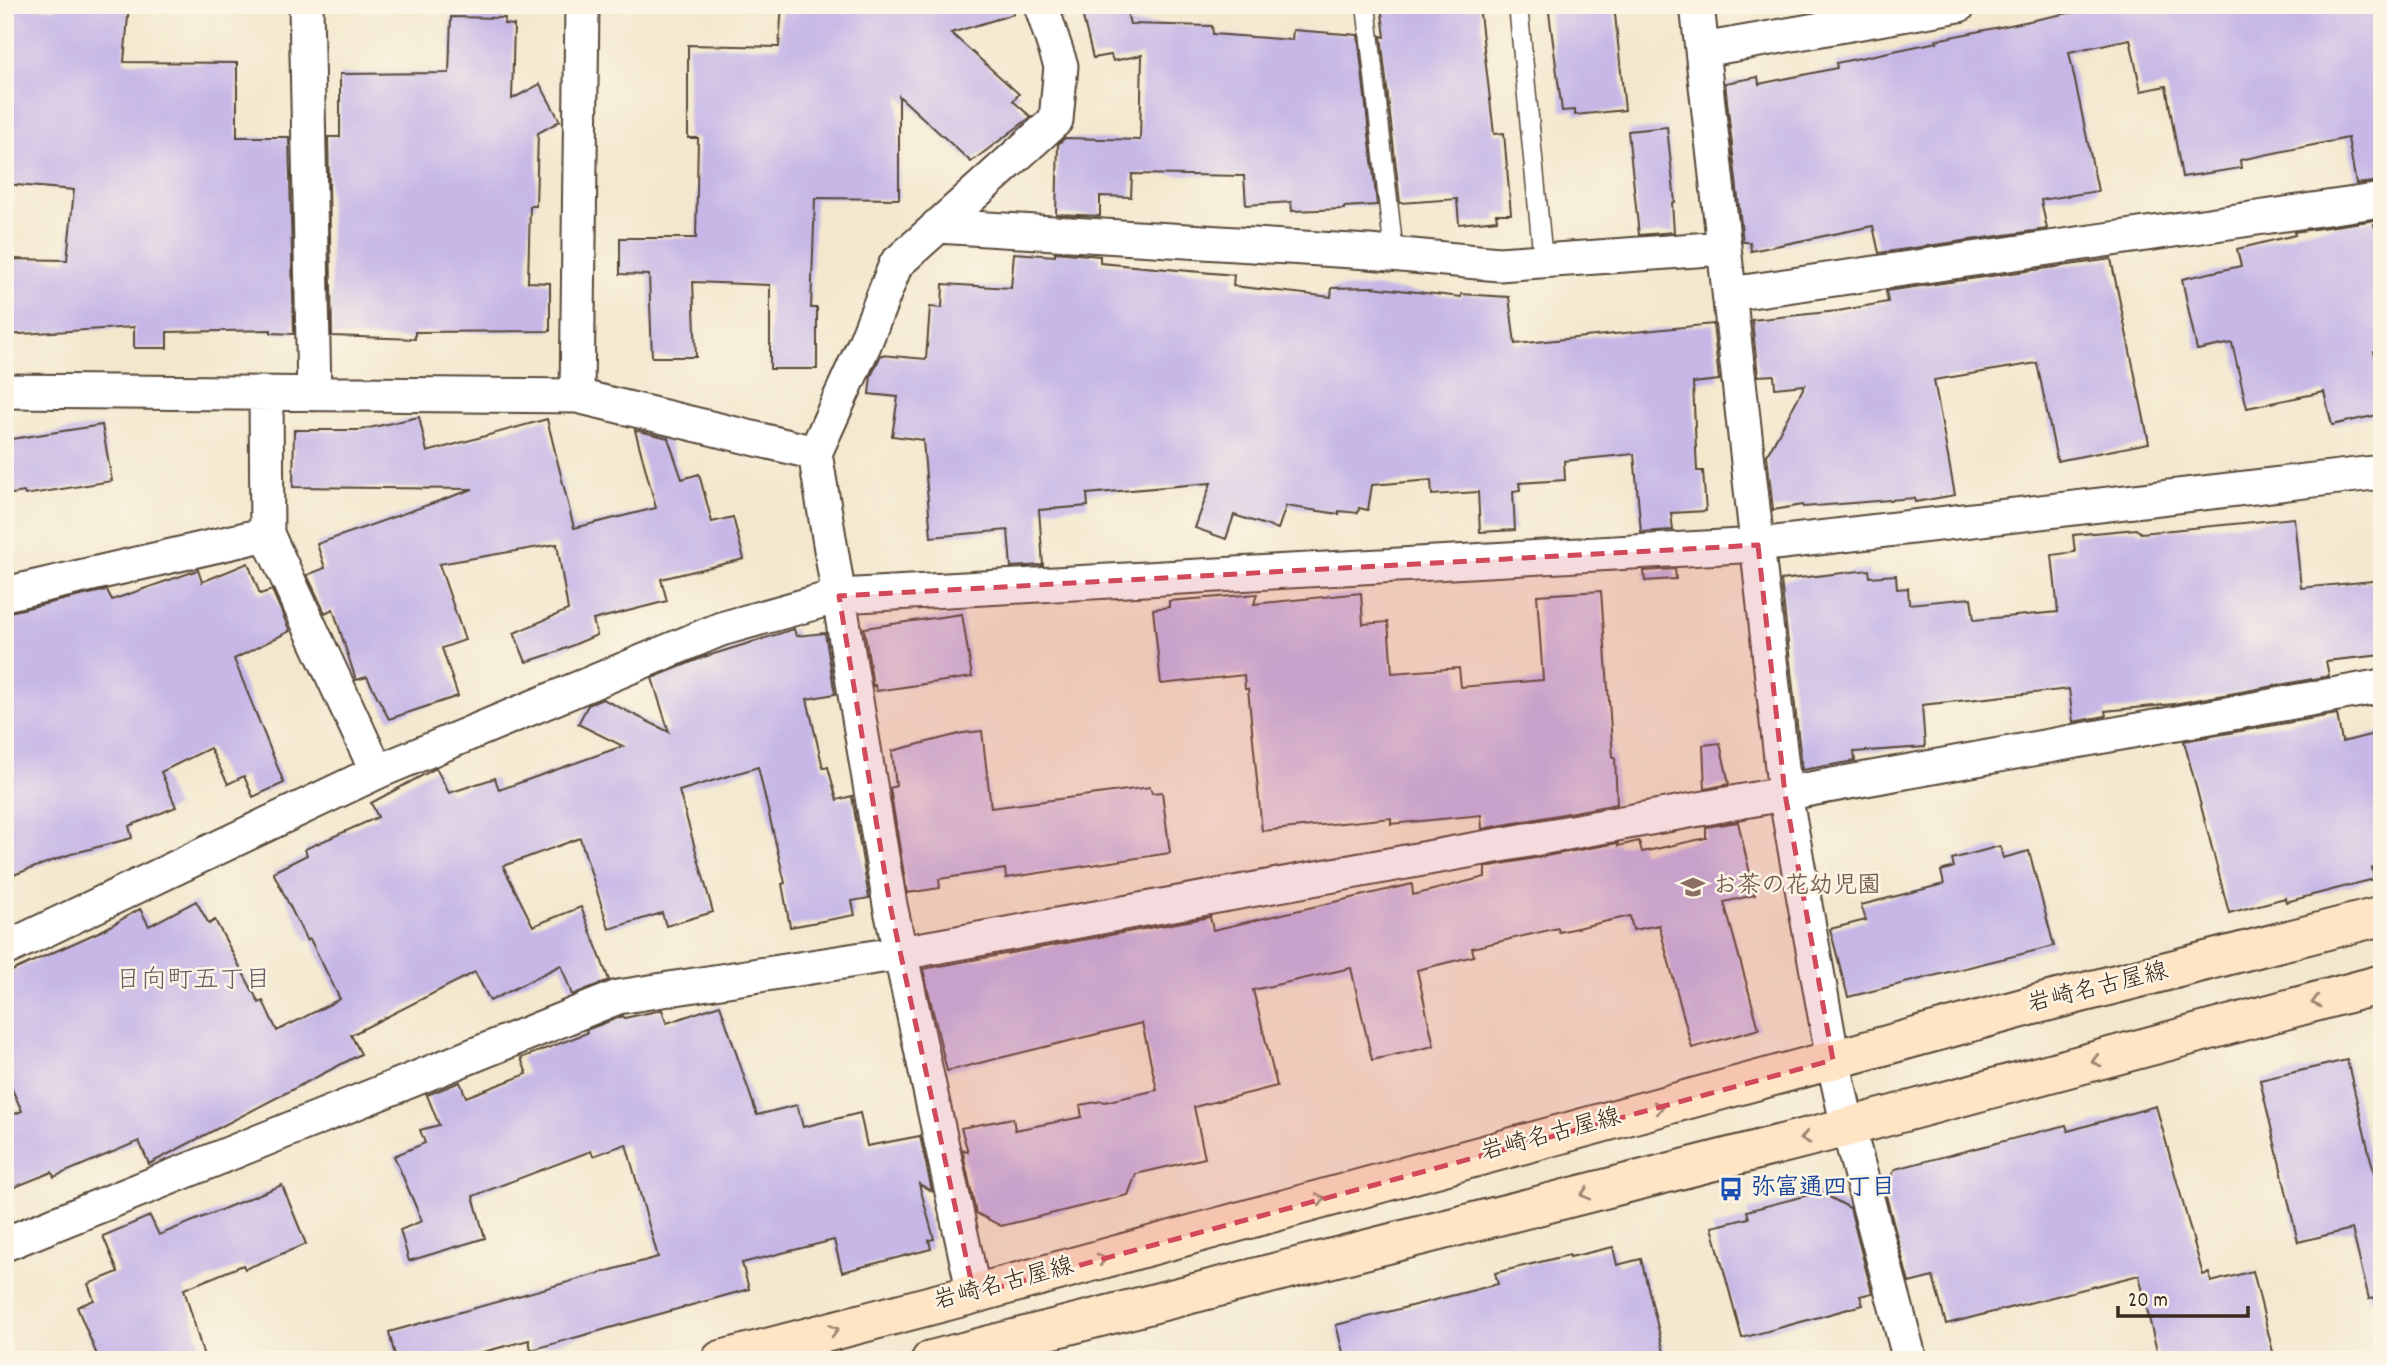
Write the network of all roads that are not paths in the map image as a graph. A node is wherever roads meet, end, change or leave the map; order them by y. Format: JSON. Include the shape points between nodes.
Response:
{"nodes":[{"id":1,"x":306,"y":5,"type":"edge"},
{"id":2,"x":582,"y":5,"type":"edge"},
{"id":3,"x":1041,"y":5,"type":"edge"},
{"id":4,"x":1366,"y":5,"type":"edge"},
{"id":5,"x":1518,"y":5,"type":"edge"},
{"id":6,"x":1697,"y":5,"type":"edge"},
{"id":7,"x":1958,"y":5,"type":"edge"},
{"id":8,"x":1702,"y":50,"type":"junction"},
{"id":9,"x":2382,"y":200,"type":"edge"},
{"id":10,"x":937,"y":226,"type":"junction"},
{"id":11,"x":1724,"y":248,"type":"junction"},
{"id":12,"x":1394,"y":254,"type":"junction"},
{"id":13,"x":1543,"y":260,"type":"junction"},
{"id":14,"x":1730,"y":294,"type":"junction"},
{"id":15,"x":5,"y":391,"type":"edge"},
{"id":16,"x":265,"y":394,"type":"junction"},
{"id":17,"x":314,"y":394,"type":"junction"},
{"id":18,"x":576,"y":396,"type":"junction"},
{"id":19,"x":815,"y":453,"type":"junction"},
{"id":20,"x":2382,"y":472,"type":"edge"},
{"id":21,"x":267,"y":534,"type":"junction"},
{"id":22,"x":1758,"y":545,"type":"junction"},
{"id":23,"x":5,"y":593,"type":"edge"},
{"id":24,"x":839,"y":596,"type":"junction"},
{"id":25,"x":2382,"y":686,"type":"edge"},
{"id":26,"x":377,"y":772,"type":"junction"},
{"id":27,"x":1786,"y":794,"type":"junction"},
{"id":28,"x":2382,"y":916,"type":"edge"},
{"id":29,"x":5,"y":949,"type":"edge"},
{"id":30,"x":901,"y":953,"type":"junction"},
{"id":31,"x":2382,"y":984,"type":"edge"},
{"id":32,"x":1833,"y":1059,"type":"junction"},
{"id":33,"x":1848,"y":1127,"type":"junction"},
{"id":34,"x":5,"y":1244,"type":"edge"},
{"id":35,"x":974,"y":1294,"type":"junction"},
{"id":36,"x":992,"y":1352,"type":"edge"},
{"id":37,"x":721,"y":1360,"type":"edge"},
{"id":38,"x":931,"y":1360,"type":"edge"},
{"id":39,"x":1910,"y":1360,"type":"edge"}],
"edges":[{"from":1,"to":17,"type":"street"},
{"from":2,"to":18,"type":"street"},
{"from":3,"to":10,"type":"street","via":[[1061,66],[1056,120]]},
{"from":4,"to":12,"type":"lane"},
{"from":5,"to":13,"type":"lane"},
{"from":6,"to":8,"type":"street"},
{"from":7,"to":8,"type":"street"},
{"from":8,"to":11,"type":"street"},
{"from":9,"to":14,"type":"street"},
{"from":10,"to":12,"type":"street"},
{"from":10,"to":19,"type":"street","via":[[896,264]]},
{"from":11,"to":13,"type":"street"},
{"from":11,"to":14,"type":"street"},
{"from":12,"to":13,"type":"street","via":[[1499,264]]},
{"from":14,"to":22,"type":"street"},
{"from":15,"to":16,"type":"street"},
{"from":16,"to":17,"type":"street"},
{"from":16,"to":21,"type":"street"},
{"from":17,"to":18,"type":"street"},
{"from":18,"to":19,"type":"street"},
{"from":19,"to":24,"type":"street"},
{"from":20,"to":22,"type":"street"},
{"from":21,"to":23,"type":"street"},
{"from":21,"to":26,"type":"street"},
{"from":22,"to":24,"type":"street"},
{"from":22,"to":27,"type":"street"},
{"from":24,"to":26,"type":"street","via":[[721,629]]},
{"from":24,"to":30,"type":"street"},
{"from":25,"to":27,"type":"street"},
{"from":26,"to":29,"type":"street"},
{"from":27,"to":30,"type":"street"},
{"from":27,"to":32,"type":"street"},
{"from":28,"to":32,"type":"main road","name":"岩崎名古屋線"},
{"from":30,"to":34,"type":"street","via":[[618,997]]},
{"from":30,"to":35,"type":"street"},
{"from":31,"to":33,"type":"main road","one_way":true},
{"from":32,"to":33,"type":"street"},
{"from":35,"to":32,"type":"main road","name":"岩崎名古屋線","one_way":true},
{"from":33,"to":36,"type":"main road","one_way":true},
{"from":33,"to":39,"type":"street"},
{"from":37,"to":35,"type":"main road","name":"岩崎名古屋線","one_way":true},
{"from":36,"to":38,"type":"main road"}]}
